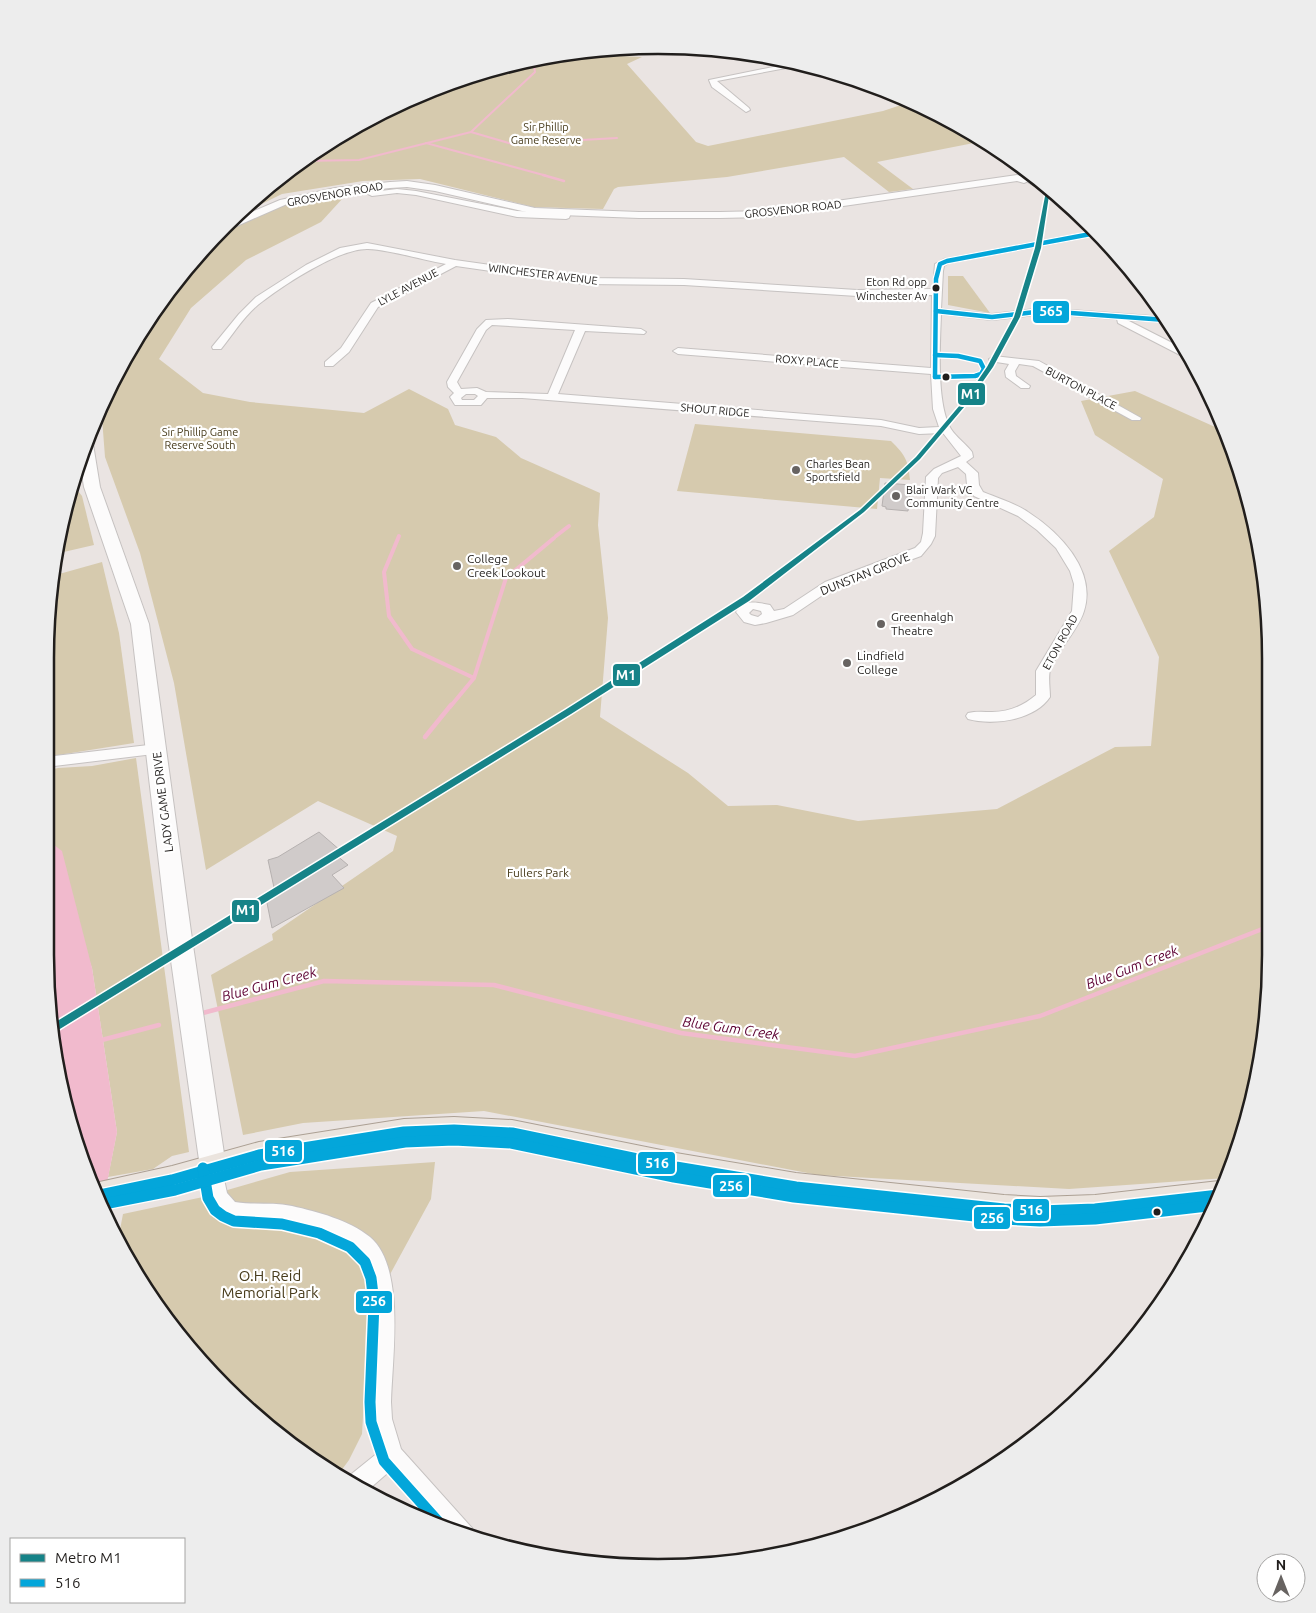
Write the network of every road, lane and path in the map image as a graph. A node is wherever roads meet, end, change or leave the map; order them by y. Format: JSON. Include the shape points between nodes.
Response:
{"nodes":[{"id":1,"x":784,"y":67,"type":"edge"},
{"id":2,"x":746,"y":110,"type":"dead end"},
{"id":3,"x":1024,"y":177,"type":"edge"},
{"id":4,"x":372,"y":194,"type":"dead end"},
{"id":5,"x":567,"y":213,"type":"junction"},
{"id":6,"x":243,"y":220,"type":"edge"},
{"id":7,"x":1088,"y":234,"type":"edge"},
{"id":8,"x":455,"y":263,"type":"junction"},
{"id":9,"x":937,"y":292,"type":"junction"},
{"id":10,"x":936,"y":311,"type":"junction"},
{"id":11,"x":1113,"y":317,"type":"junction"},
{"id":12,"x":1158,"y":320,"type":"edge"},
{"id":13,"x":581,"y":328,"type":"junction"},
{"id":14,"x":641,"y":332,"type":"dead end"},
{"id":15,"x":217,"y":347,"type":"dead end"},
{"id":16,"x":1177,"y":349,"type":"edge"},
{"id":17,"x":678,"y":351,"type":"dead end"},
{"id":18,"x":994,"y":359,"type":"dead end"},
{"id":19,"x":1015,"y":362,"type":"junction"},
{"id":20,"x":329,"y":364,"type":"dead end"},
{"id":21,"x":935,"y":371,"type":"junction"},
{"id":22,"x":1025,"y":386,"type":"dead end"},
{"id":23,"x":551,"y":398,"type":"junction"},
{"id":24,"x":1136,"y":418,"type":"dead end"},
{"id":25,"x":946,"y":430,"type":"junction"},
{"id":26,"x":88,"y":460,"type":"edge"},
{"id":27,"x":959,"y":462,"type":"junction"},
{"id":28,"x":767,"y":617,"type":"dead end"},
{"id":29,"x":973,"y":716,"type":"dead end"},
{"id":30,"x":157,"y":749,"type":"junction"},
{"id":31,"x":54,"y":761,"type":"edge"},
{"id":32,"x":213,"y":1167,"type":"junction"},
{"id":33,"x":104,"y":1194,"type":"edge"},
{"id":34,"x":1212,"y":1196,"type":"edge"},
{"id":35,"x":392,"y":1455,"type":"junction"},
{"id":36,"x":361,"y":1481,"type":"edge"},
{"id":37,"x":452,"y":1522,"type":"edge"}],
"edges":[{"from":1,"to":2,"type":"street","via":[[713,80]]},
{"from":3,"to":5,"type":"street","name":"GROSVENOR ROAD","via":[[767,214]]},
{"from":4,"to":5,"type":"street","name":"GROSVENOR ROAD","via":[[416,193],[525,215],[556,217]]},
{"from":5,"to":6,"type":"street","name":"GROSVENOR ROAD","via":[[518,208],[421,186],[390,185],[284,202]]},
{"from":7,"to":9,"type":"street","via":[[947,261],[940,264]]},
{"from":8,"to":9,"type":"street","name":"WINCHESTER AVENUE","via":[[583,281],[684,282],[858,293]]},
{"from":8,"to":15,"type":"street","name":"WINCHESTER AVENUE","via":[[368,246],[343,250],[259,299]]},
{"from":8,"to":20,"type":"street","name":"LYLE AVENUE","via":[[374,305],[345,350]]},
{"from":9,"to":10,"type":"street"},
{"from":10,"to":11,"type":"street","via":[[992,317],[1032,311]]},
{"from":10,"to":21,"type":"street"},
{"from":11,"to":12,"type":"street"},
{"from":11,"to":16,"type":"street"},
{"from":13,"to":14,"type":"street"},
{"from":13,"to":23,"type":"street"},
{"from":13,"to":23,"type":"street","name":"SHOUT RIDGE","via":[[501,322],[486,324],[452,382],[460,392],[473,390],[483,395]]},
{"from":17,"to":21,"type":"street","name":"ROXY PLACE"},
{"from":18,"to":19,"type":"street","name":"BURTON PLACE"},
{"from":19,"to":22,"type":"street","via":[[1010,371],[1011,377]]},
{"from":19,"to":24,"type":"street","name":"BURTON PLACE","via":[[1035,363]]},
{"from":21,"to":25,"type":"street","via":[[938,409]]},
{"from":23,"to":25,"type":"street","name":"SHOUT RIDGE","via":[[878,423],[919,432]]},
{"from":25,"to":27,"type":"street","via":[[966,452],[967,456]]},
{"from":26,"to":30,"type":"main road","name":"LADY GAME DRIVE","via":[[92,487],[140,624]]},
{"from":27,"to":28,"type":"street","name":"DUNSTAN GROVE","via":[[932,477],[929,533],[922,549],[829,585],[788,612]]},
{"from":27,"to":29,"type":"street","name":"ETON ROAD","via":[[972,473],[978,494],[1022,513],[1053,538],[1070,558],[1080,584],[1078,611],[1043,671],[1043,698],[1012,716]]},
{"from":30,"to":31,"type":"street"},
{"from":30,"to":32,"type":"main road","name":"LADY GAME DRIVE","via":[[178,932]]},
{"from":32,"to":33,"type":"main road","via":[[172,1180]]},
{"from":32,"to":34,"type":"main road","via":[[250,1157],[404,1132],[484,1130],[796,1187],[1004,1209],[1095,1209]]},
{"from":32,"to":35,"type":"street","via":[[216,1189],[227,1208],[289,1215],[316,1222],[357,1239],[374,1257],[380,1272],[384,1303],[380,1411]]},
{"from":35,"to":36,"type":"street"},
{"from":35,"to":37,"type":"street"}]}
